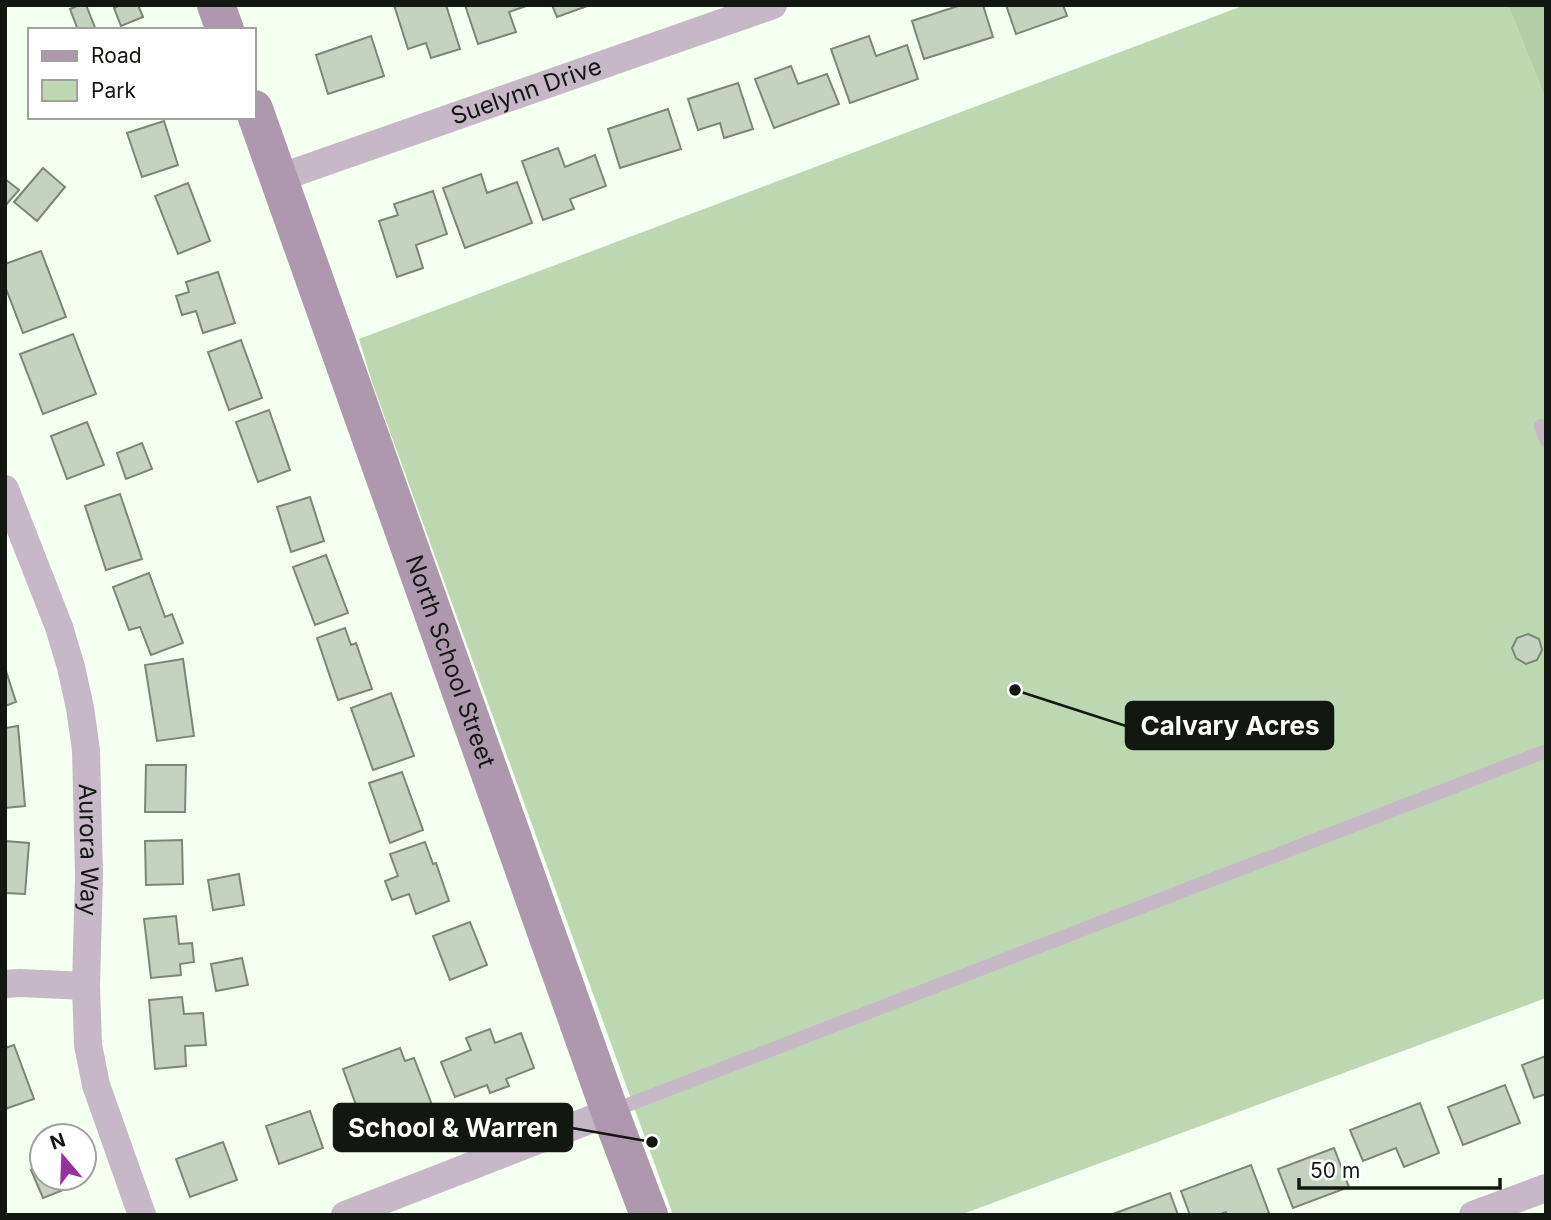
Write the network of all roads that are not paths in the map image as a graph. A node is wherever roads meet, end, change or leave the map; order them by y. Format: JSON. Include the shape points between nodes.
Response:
{"nodes":[{"id":1,"x":216,"y":5,"type":"edge"},
{"id":2,"x":773,"y":5,"type":"edge"},
{"id":3,"x":224,"y":28,"type":"edge"},
{"id":4,"x":256,"y":115,"type":"edge"},
{"id":5,"x":279,"y":178,"type":"junction"},
{"id":6,"x":5,"y":489,"type":"edge"},
{"id":7,"x":1546,"y":751,"type":"edge"},
{"id":8,"x":5,"y":984,"type":"edge"},
{"id":9,"x":86,"y":986,"type":"junction"},
{"id":10,"x":611,"y":1112,"type":"junction"},
{"id":11,"x":1546,"y":1188,"type":"edge"},
{"id":12,"x":142,"y":1215,"type":"edge"},
{"id":13,"x":345,"y":1215,"type":"edge"},
{"id":14,"x":649,"y":1215,"type":"edge"},
{"id":15,"x":1473,"y":1215,"type":"edge"}],
"edges":[{"from":1,"to":3,"type":"street"},
{"from":2,"to":5,"type":"street","name":"Suelynn Drive"},
{"from":4,"to":5,"type":"street","name":"North School Street"},
{"from":5,"to":10,"type":"street","name":"North School Street"},
{"from":6,"to":9,"type":"street","name":"Aurora Way","via":[[59,627],[80,708],[86,750],[89,876]]},
{"from":7,"to":10,"type":"lane"},
{"from":8,"to":9,"type":"street"},
{"from":9,"to":12,"type":"street","name":"Aurora Way","via":[[88,1045],[96,1085]]},
{"from":10,"to":13,"type":"street"},
{"from":10,"to":14,"type":"street","name":"North School Street"},
{"from":11,"to":15,"type":"street"}]}
